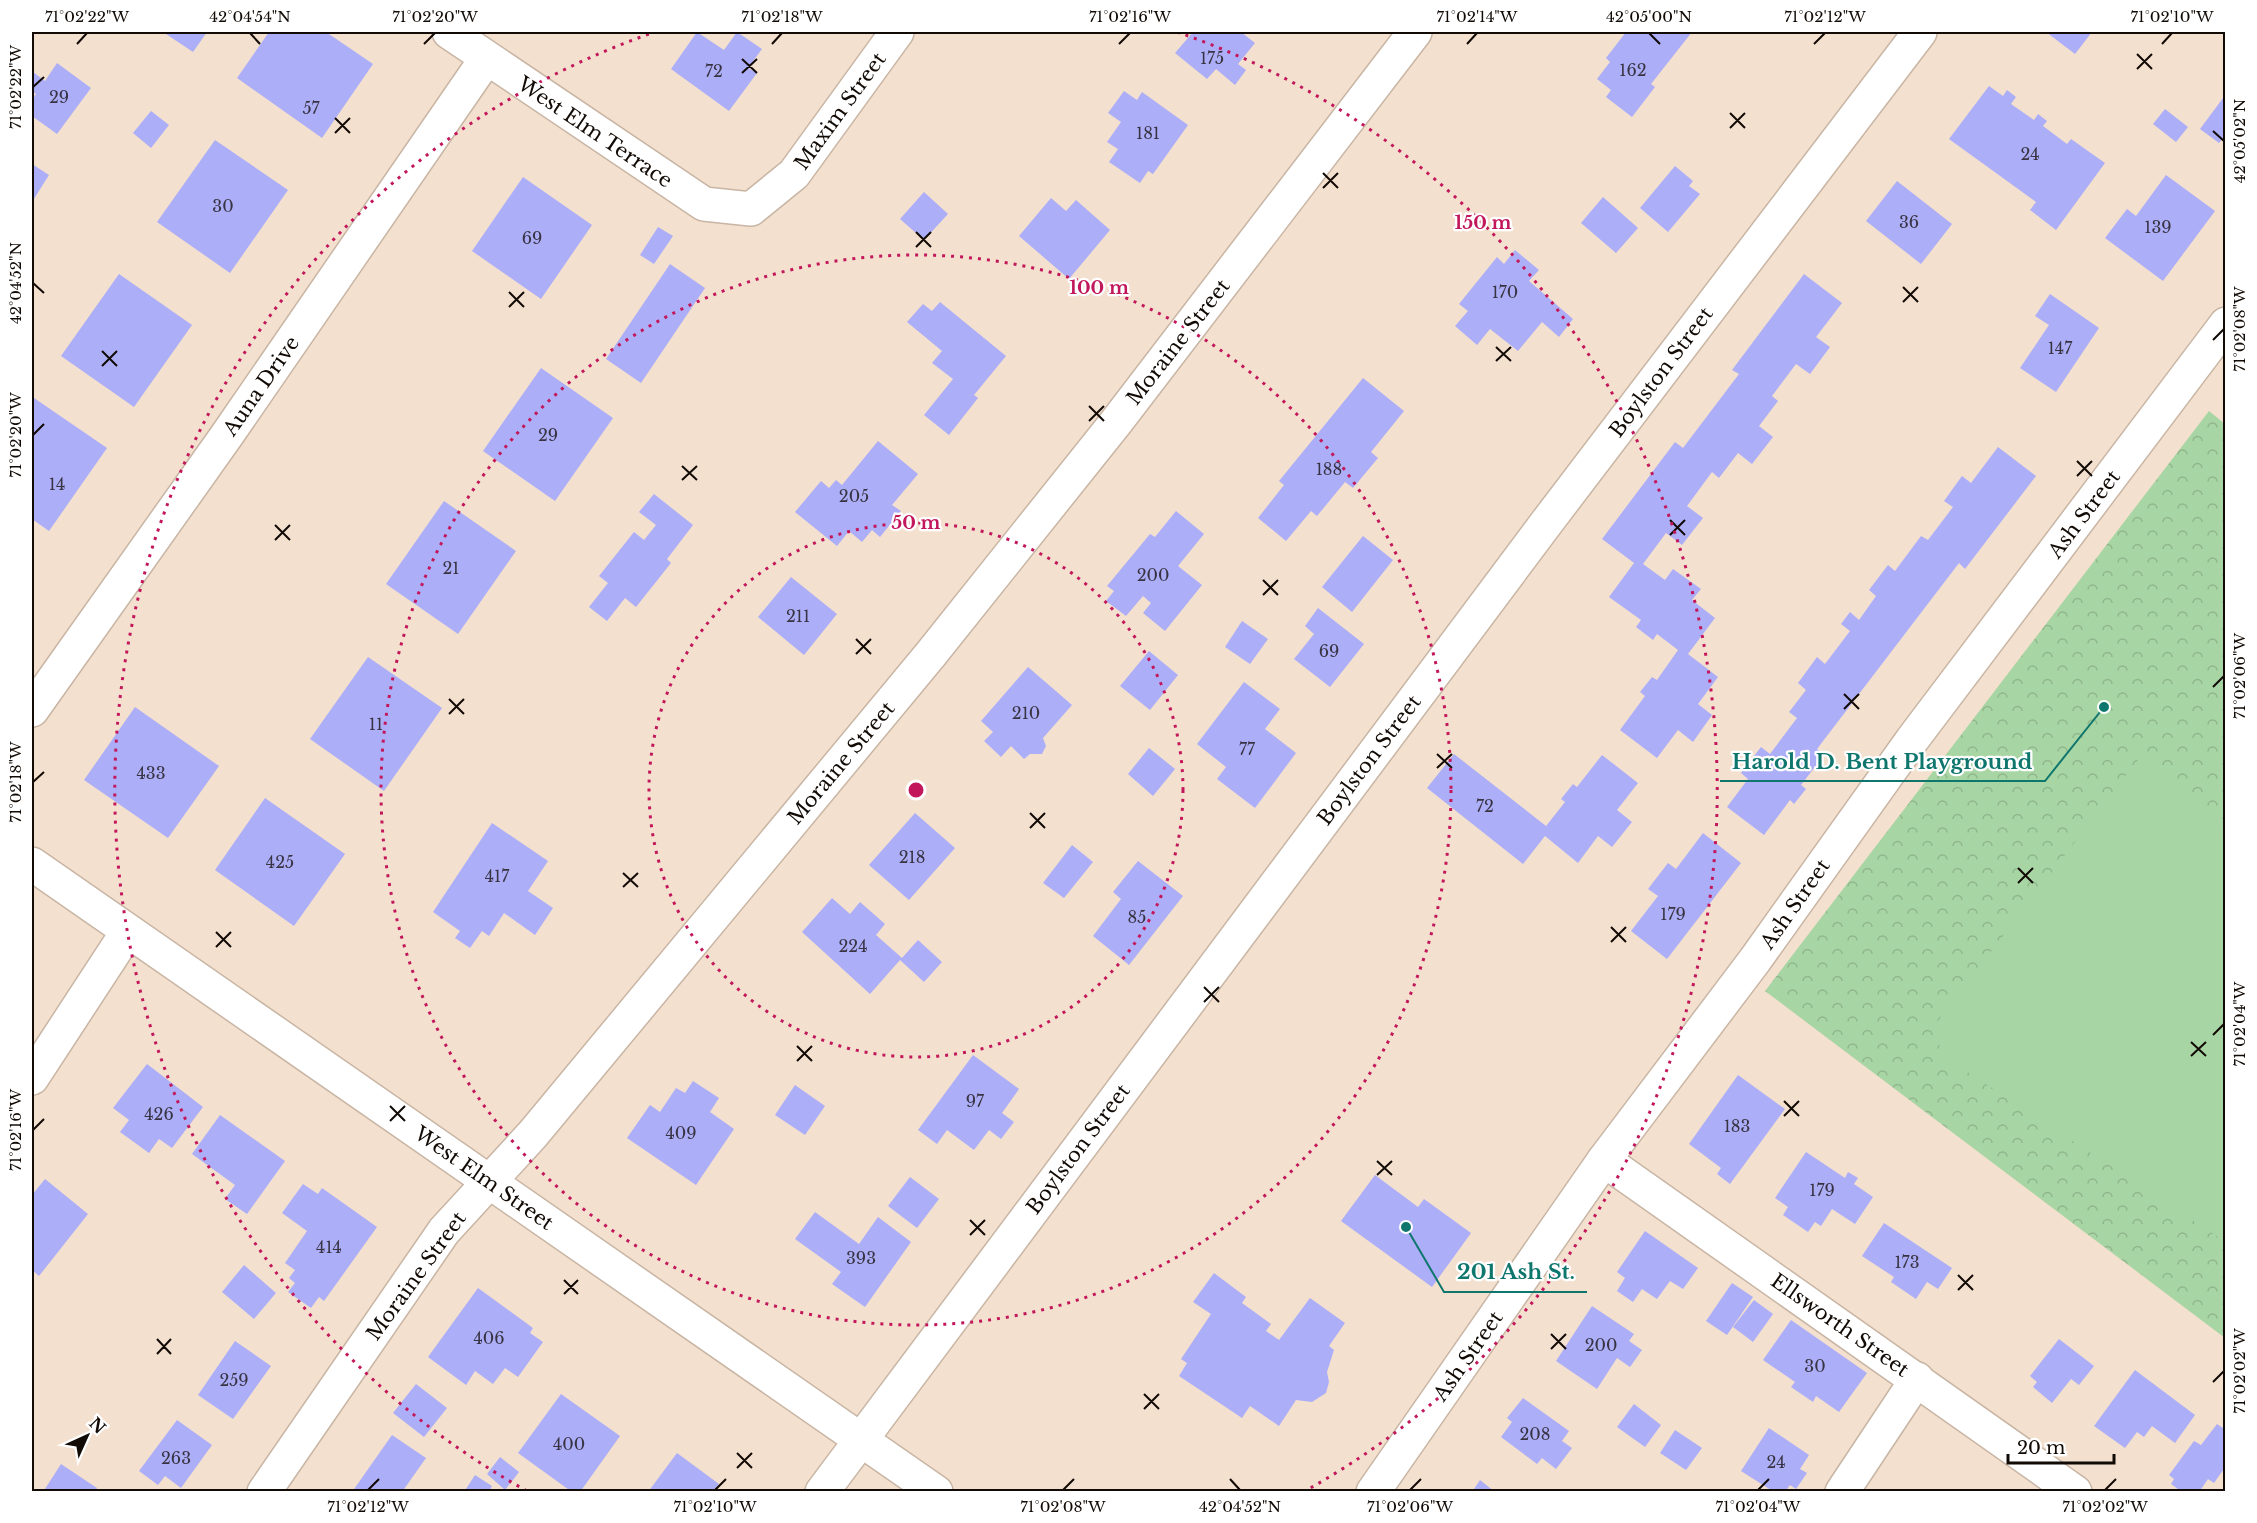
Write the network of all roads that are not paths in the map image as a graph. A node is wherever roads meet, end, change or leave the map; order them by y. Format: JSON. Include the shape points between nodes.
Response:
{"nodes":[{"id":1,"x":449,"y":32,"type":"edge"},
{"id":2,"x":897,"y":32,"type":"edge"},
{"id":3,"x":1415,"y":32,"type":"edge"},
{"id":4,"x":1920,"y":32,"type":"edge"},
{"id":5,"x":486,"y":59,"type":"junction"},
{"id":6,"x":751,"y":209,"type":"joint"},
{"id":7,"x":2226,"y":324,"type":"edge"},
{"id":8,"x":32,"y":710,"type":"edge"},
{"id":9,"x":32,"y":864,"type":"edge"},
{"id":10,"x":128,"y":931,"type":"junction"},
{"id":11,"x":32,"y":1078,"type":"edge"},
{"id":12,"x":1604,"y":1160,"type":"junction"},
{"id":13,"x":489,"y":1182,"type":"junction"},
{"id":14,"x":1917,"y":1378,"type":"junction"},
{"id":15,"x":860,"y":1439,"type":"junction"},
{"id":16,"x":264,"y":1491,"type":"edge"},
{"id":17,"x":822,"y":1491,"type":"edge"},
{"id":18,"x":936,"y":1491,"type":"edge"},
{"id":19,"x":1374,"y":1491,"type":"edge"},
{"id":20,"x":1842,"y":1491,"type":"edge"},
{"id":21,"x":2075,"y":1491,"type":"edge"}],
"edges":[{"from":1,"to":5,"type":"street","name":"West Elm Terrace"},
{"from":2,"to":6,"type":"street","name":"Maxim Street","via":[[794,174]]},
{"from":3,"to":13,"type":"street","name":"Moraine Street","via":[[1117,421],[931,654]]},
{"from":4,"to":15,"type":"street","name":"Boylston Street","via":[[1547,522]]},
{"from":5,"to":6,"type":"street","name":"West Elm Terrace","via":[[704,204]]},
{"from":5,"to":8,"type":"street","name":"Auna Drive"},
{"from":7,"to":12,"type":"street","name":"Ash Street","via":[[1912,740],[1755,960]]},
{"from":9,"to":10,"type":"street","name":"West Elm Street"},
{"from":10,"to":11,"type":"street"},
{"from":10,"to":13,"type":"street","name":"West Elm Street"},
{"from":12,"to":14,"type":"street","name":"Ellsworth Street"},
{"from":12,"to":19,"type":"street","name":"Ash Street"},
{"from":13,"to":15,"type":"street","name":"West Elm Street"},
{"from":13,"to":16,"type":"street","name":"Moraine Street","via":[[444,1231]]},
{"from":14,"to":20,"type":"street"},
{"from":14,"to":21,"type":"street","name":"Ellsworth Street"},
{"from":15,"to":17,"type":"street","name":"Boylston Street"},
{"from":15,"to":18,"type":"street","name":"West Elm Street"}]}
